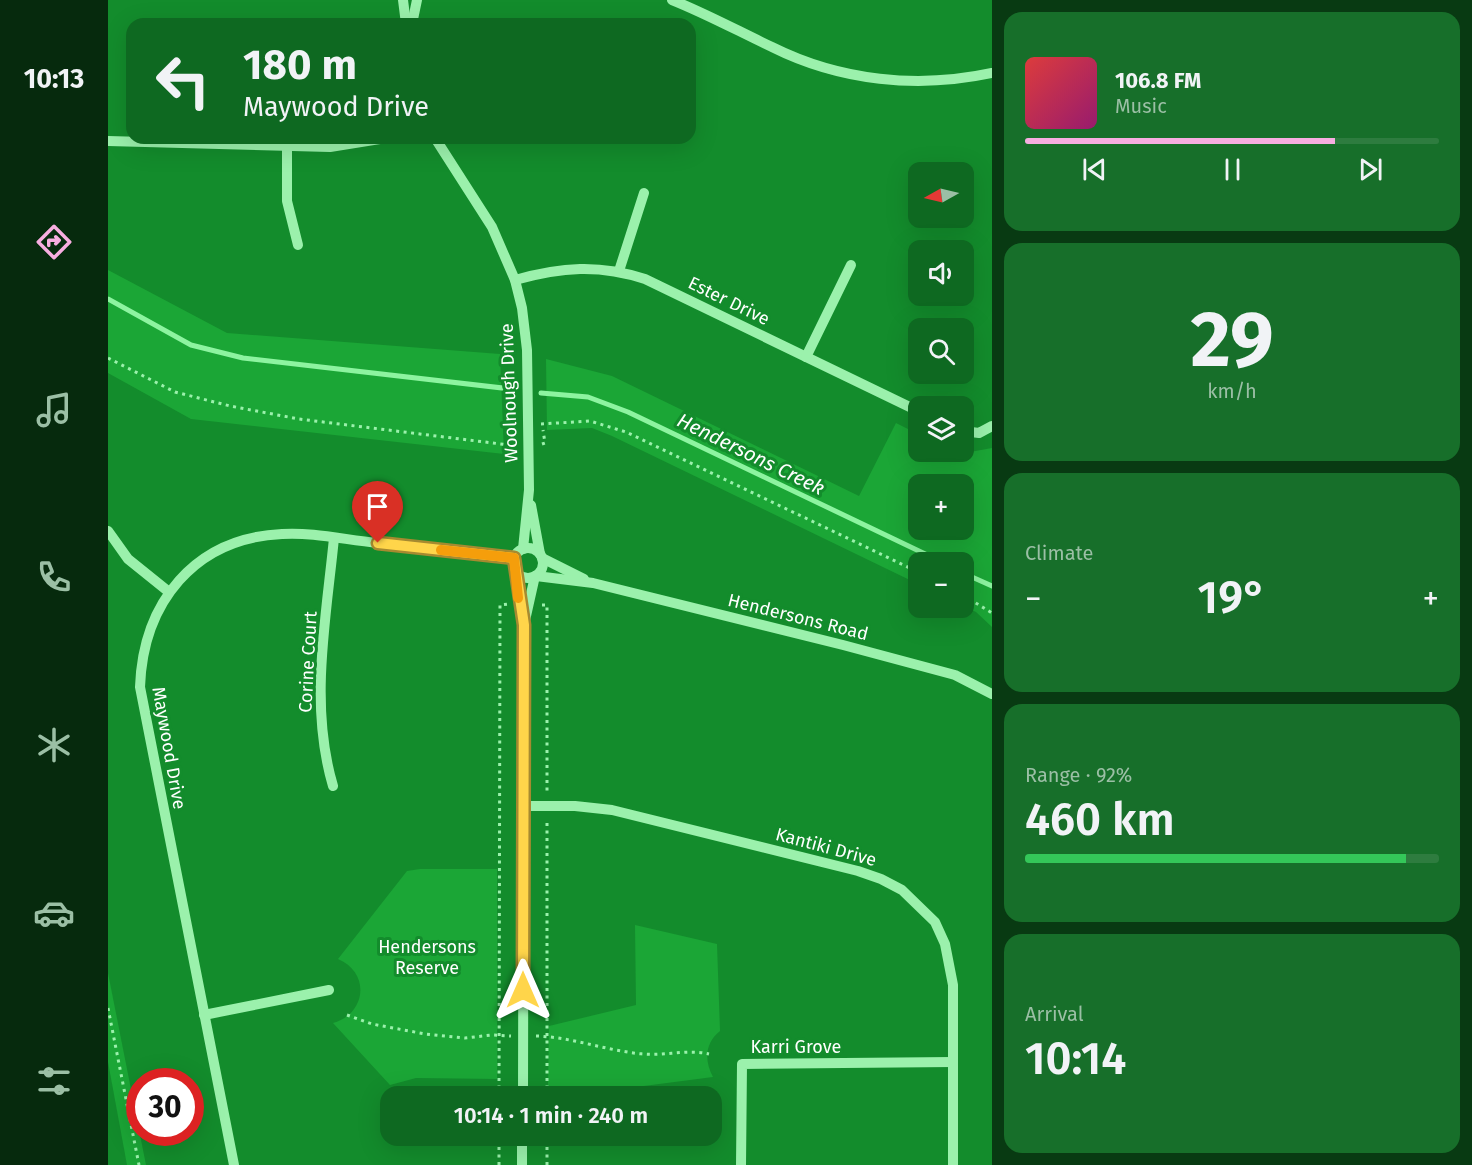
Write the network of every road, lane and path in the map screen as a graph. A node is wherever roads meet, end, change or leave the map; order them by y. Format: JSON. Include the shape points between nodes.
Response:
{"nodes":[{"id":1,"x":403,"y":0,"type":"edge"},
{"id":2,"x":417,"y":0,"type":"edge"},
{"id":3,"x":672,"y":0,"type":"edge"},
{"id":4,"x":405,"y":18,"type":"edge"},
{"id":5,"x":413,"y":18,"type":"edge"},
{"id":6,"x":992,"y":73,"type":"edge"},
{"id":7,"x":108,"y":141,"type":"edge"},
{"id":8,"x":126,"y":142,"type":"edge"},
{"id":9,"x":215,"y":144,"type":"edge"},
{"id":10,"x":357,"y":144,"type":"edge"},
{"id":11,"x":439,"y":144,"type":"edge"},
{"id":12,"x":287,"y":146,"type":"junction"},
{"id":13,"x":644,"y":193,"type":"dead end"},
{"id":14,"x":298,"y":245,"type":"dead end"},
{"id":15,"x":851,"y":265,"type":"dead end"},
{"id":16,"x":619,"y":270,"type":"junction"},
{"id":17,"x":515,"y":280,"type":"junction"},
{"id":18,"x":806,"y":357,"type":"junction"},
{"id":19,"x":108,"y":358,"type":"edge"},
{"id":20,"x":908,"y":406,"type":"edge"},
{"id":21,"x":541,"y":422,"type":"dead end"},
{"id":22,"x":992,"y":426,"type":"edge"},
{"id":23,"x":974,"y":432,"type":"edge"},
{"id":24,"x":507,"y":446,"type":"dead end"},
{"id":25,"x":529,"y":490,"type":"junction"},
{"id":26,"x":108,"y":531,"type":"edge"},
{"id":27,"x":334,"y":538,"type":"junction"},
{"id":28,"x":523,"y":549,"type":"junction"},
{"id":29,"x":541,"y":556,"type":"junction"},
{"id":30,"x":514,"y":558,"type":"junction"},
{"id":31,"x":908,"y":567,"type":"edge"},
{"id":32,"x":516,"y":572,"type":"junction"},
{"id":33,"x":536,"y":576,"type":"junction"},
{"id":34,"x":593,"y":583,"type":"junction"},
{"id":35,"x":169,"y":592,"type":"junction"},
{"id":36,"x":974,"y":602,"type":"edge"},
{"id":37,"x":992,"y":613,"type":"edge"},
{"id":38,"x":524,"y":625,"type":"junction"},
{"id":39,"x":992,"y":694,"type":"edge"},
{"id":40,"x":333,"y":786,"type":"dead end"},
{"id":41,"x":524,"y":806,"type":"junction"},
{"id":42,"x":329,"y":990,"type":"dead end"},
{"id":43,"x":108,"y":1008,"type":"edge"},
{"id":44,"x":204,"y":1015,"type":"junction"},
{"id":45,"x":952,"y":1062,"type":"junction"},
{"id":46,"x":523,"y":1086,"type":"edge"},
{"id":47,"x":499,"y":1146,"type":"edge"},
{"id":48,"x":522,"y":1146,"type":"edge"},
{"id":49,"x":547,"y":1146,"type":"edge"},
{"id":50,"x":139,"y":1165,"type":"edge"},
{"id":51,"x":234,"y":1165,"type":"edge"},
{"id":52,"x":499,"y":1165,"type":"edge"},
{"id":53,"x":522,"y":1165,"type":"edge"},
{"id":54,"x":547,"y":1165,"type":"edge"},
{"id":55,"x":741,"y":1165,"type":"edge"},
{"id":56,"x":952,"y":1165,"type":"edge"}],
"edges":[{"from":1,"to":4,"type":"street"},
{"from":2,"to":5,"type":"street"},
{"from":3,"to":6,"type":"street","via":[[734,26],[772,48],[837,71],[899,81]]},
{"from":7,"to":8,"type":"street"},
{"from":9,"to":12,"type":"street"},
{"from":10,"to":12,"type":"street"},
{"from":11,"to":17,"type":"street","name":"Woolnough Drive","via":[[492,227]]},
{"from":12,"to":14,"type":"street","via":[[286,201]]},
{"from":13,"to":16,"type":"street"},
{"from":15,"to":18,"type":"street"},
{"from":16,"to":17,"type":"street","name":"Ester Drive","via":[[562,268]]},
{"from":16,"to":18,"type":"street","name":"Ester Drive"},
{"from":17,"to":25,"type":"street","name":"Woolnough Drive","via":[[526,331]]},
{"from":18,"to":20,"type":"street","name":"Ester Drive"},
{"from":19,"to":24,"type":"path","via":[[175,392],[230,406],[299,419]]},
{"from":21,"to":31,"type":"path","via":[[590,421],[626,432]]},
{"from":22,"to":23,"type":"street"},
{"from":25,"to":28,"type":"street","name":"Woolnough Drive"},
{"from":25,"to":29,"type":"street","name":"Woolnough Drive"},
{"from":26,"to":35,"type":"street","via":[[128,559]]},
{"from":27,"to":30,"type":"street","name":"Maywood Drive"},
{"from":27,"to":35,"type":"street","name":"Maywood Drive","via":[[283,534],[232,544],[194,566]]},
{"from":27,"to":40,"type":"street","name":"Corine Court","via":[[320,689],[323,743]]},
{"from":28,"to":29,"type":"street","via":[[533,549]]},
{"from":28,"to":30,"type":"street"},
{"from":29,"to":33,"type":"street","via":[[542,570]]},
{"from":29,"to":34,"type":"street","name":"Hendersons Road"},
{"from":30,"to":32,"type":"street"},
{"from":32,"to":33,"type":"street","via":[[523,577]]},
{"from":32,"to":38,"type":"street"},
{"from":33,"to":34,"type":"street","name":"Hendersons Road"},
{"from":33,"to":38,"type":"street"},
{"from":34,"to":39,"type":"street","name":"Hendersons Road","via":[[924,666],[955,675]]},
{"from":35,"to":44,"type":"street","name":"Maywood Drive","via":[[146,636],[140,687]]},
{"from":36,"to":37,"type":"path"},
{"from":38,"to":41,"type":"street"},
{"from":41,"to":45,"type":"street","name":"Kantiki Drive","via":[[612,810],[858,871],[902,890],[935,922],[945,944],[952,985]]},
{"from":41,"to":46,"type":"street"},
{"from":42,"to":44,"type":"street"},
{"from":43,"to":50,"type":"path"},
{"from":44,"to":51,"type":"street","name":"Maywood Drive"},
{"from":45,"to":55,"type":"street","name":"Karri Grove","via":[[742,1064]]},
{"from":45,"to":56,"type":"street","name":"Kantiki Drive"},
{"from":47,"to":52,"type":"path"},
{"from":48,"to":53,"type":"street"},
{"from":49,"to":54,"type":"path"}]}
